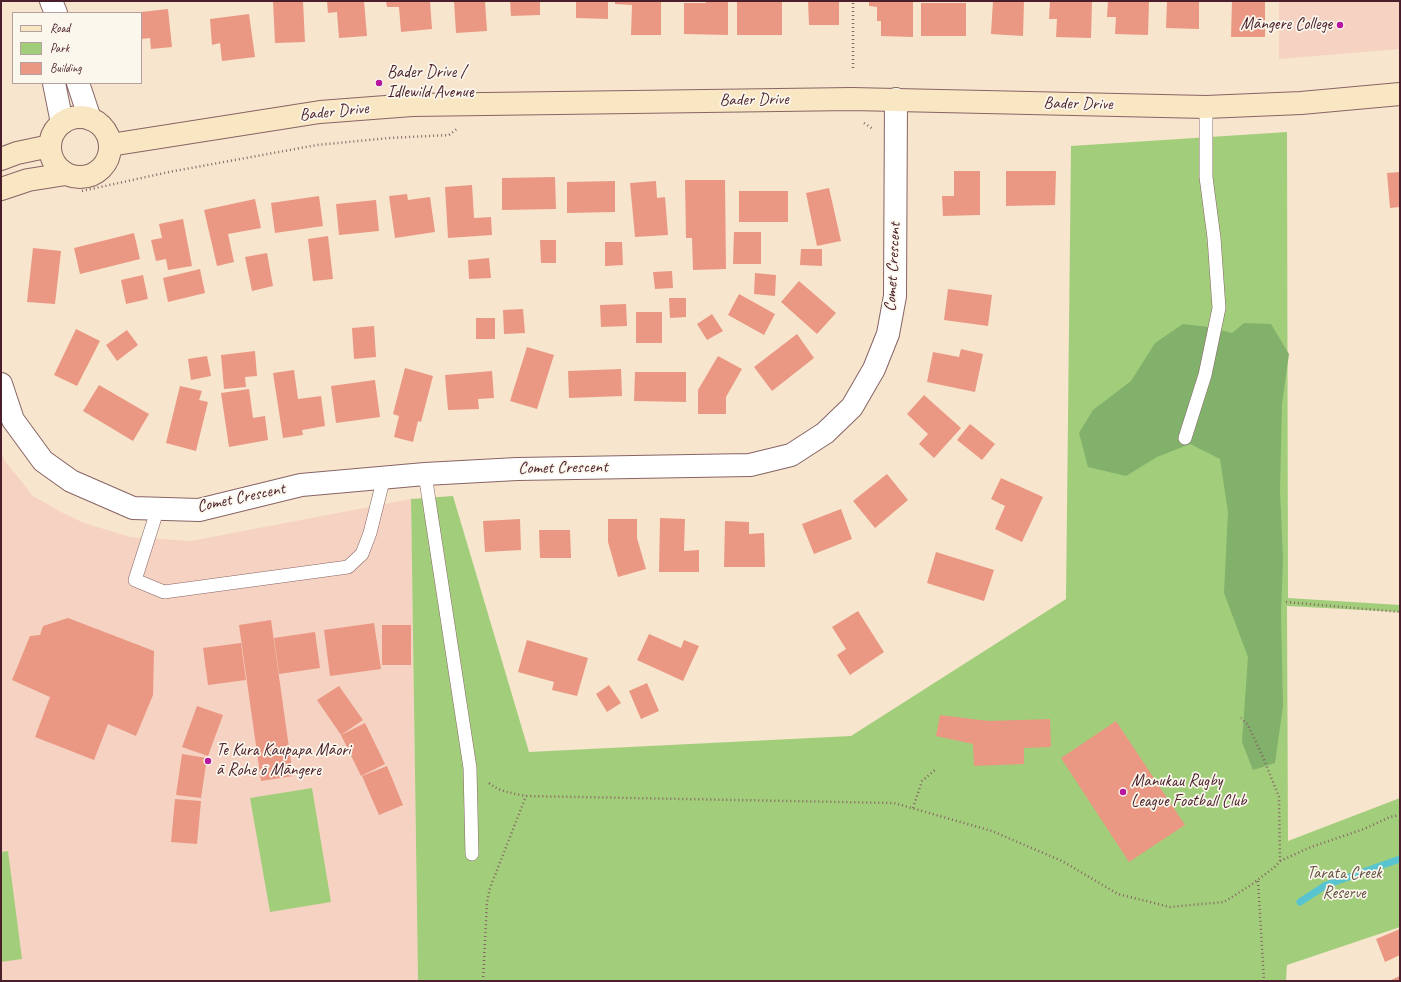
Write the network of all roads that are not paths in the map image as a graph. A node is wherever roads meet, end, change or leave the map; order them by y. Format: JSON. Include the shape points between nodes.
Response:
{"nodes":[{"id":1,"x":43,"y":1,"type":"edge"},
{"id":2,"x":51,"y":1,"type":"edge"},
{"id":3,"x":44,"y":12,"type":"edge"},
{"id":4,"x":56,"y":12,"type":"edge"},
{"id":5,"x":54,"y":84,"type":"edge"},
{"id":6,"x":78,"y":84,"type":"edge"},
{"id":7,"x":1400,"y":94,"type":"edge"},
{"id":8,"x":896,"y":99,"type":"junction"},
{"id":9,"x":1206,"y":107,"type":"junction"},
{"id":10,"x":90,"y":119,"type":"junction"},
{"id":11,"x":62,"y":123,"type":"junction"},
{"id":12,"x":110,"y":145,"type":"junction"},
{"id":13,"x":50,"y":146,"type":"junction"},
{"id":14,"x":1,"y":159,"type":"edge"},
{"id":15,"x":66,"y":174,"type":"junction"},
{"id":16,"x":1,"y":189,"type":"edge"},
{"id":17,"x":1,"y":384,"type":"edge"},
{"id":18,"x":1185,"y":438,"type":"dead end"},
{"id":19,"x":426,"y":474,"type":"junction"},
{"id":20,"x":384,"y":478,"type":"junction"},
{"id":21,"x":158,"y":508,"type":"junction"},
{"id":22,"x":472,"y":854,"type":"dead end"}],
"edges":[{"from":1,"to":3,"type":"street"},
{"from":2,"to":4,"type":"street"},
{"from":5,"to":11,"type":"street"},
{"from":6,"to":10,"type":"street"},
{"from":7,"to":9,"type":"main road","name":"Bader Drive"},
{"from":8,"to":9,"type":"main road","name":"Bader Drive"},
{"from":8,"to":12,"type":"main road","name":"Bader Drive","via":[[412,105],[320,112]]},
{"from":8,"to":19,"type":"street","name":"Comet Crescent","via":[[895,296],[888,334],[874,370],[852,407],[825,433],[791,455],[750,465],[517,469]]},
{"from":9,"to":18,"type":"lane","via":[[1206,177],[1219,308],[1205,375]]},
{"from":10,"to":11,"type":"main road","via":[[80,117]]},
{"from":10,"to":12,"type":"main road","via":[[99,123],[106,131]]},
{"from":11,"to":13,"type":"main road","via":[[55,131]]},
{"from":12,"to":15,"type":"main road","via":[[108,159],[103,168],[95,174],[85,177]]},
{"from":13,"to":14,"type":"main road"},
{"from":13,"to":15,"type":"main road","via":[[52,160]]},
{"from":15,"to":16,"type":"main road","via":[[28,180]]},
{"from":17,"to":21,"type":"street","name":"Comet Crescent","via":[[13,420],[43,462],[71,482],[133,508]]},
{"from":19,"to":20,"type":"street","name":"Comet Crescent"},
{"from":19,"to":22,"type":"lane","via":[[470,768]]},
{"from":20,"to":21,"type":"street","name":"Comet Crescent","via":[[301,485],[199,510]]},
{"from":20,"to":21,"type":"lane","via":[[362,554],[348,568],[164,592],[135,580]]}]}
